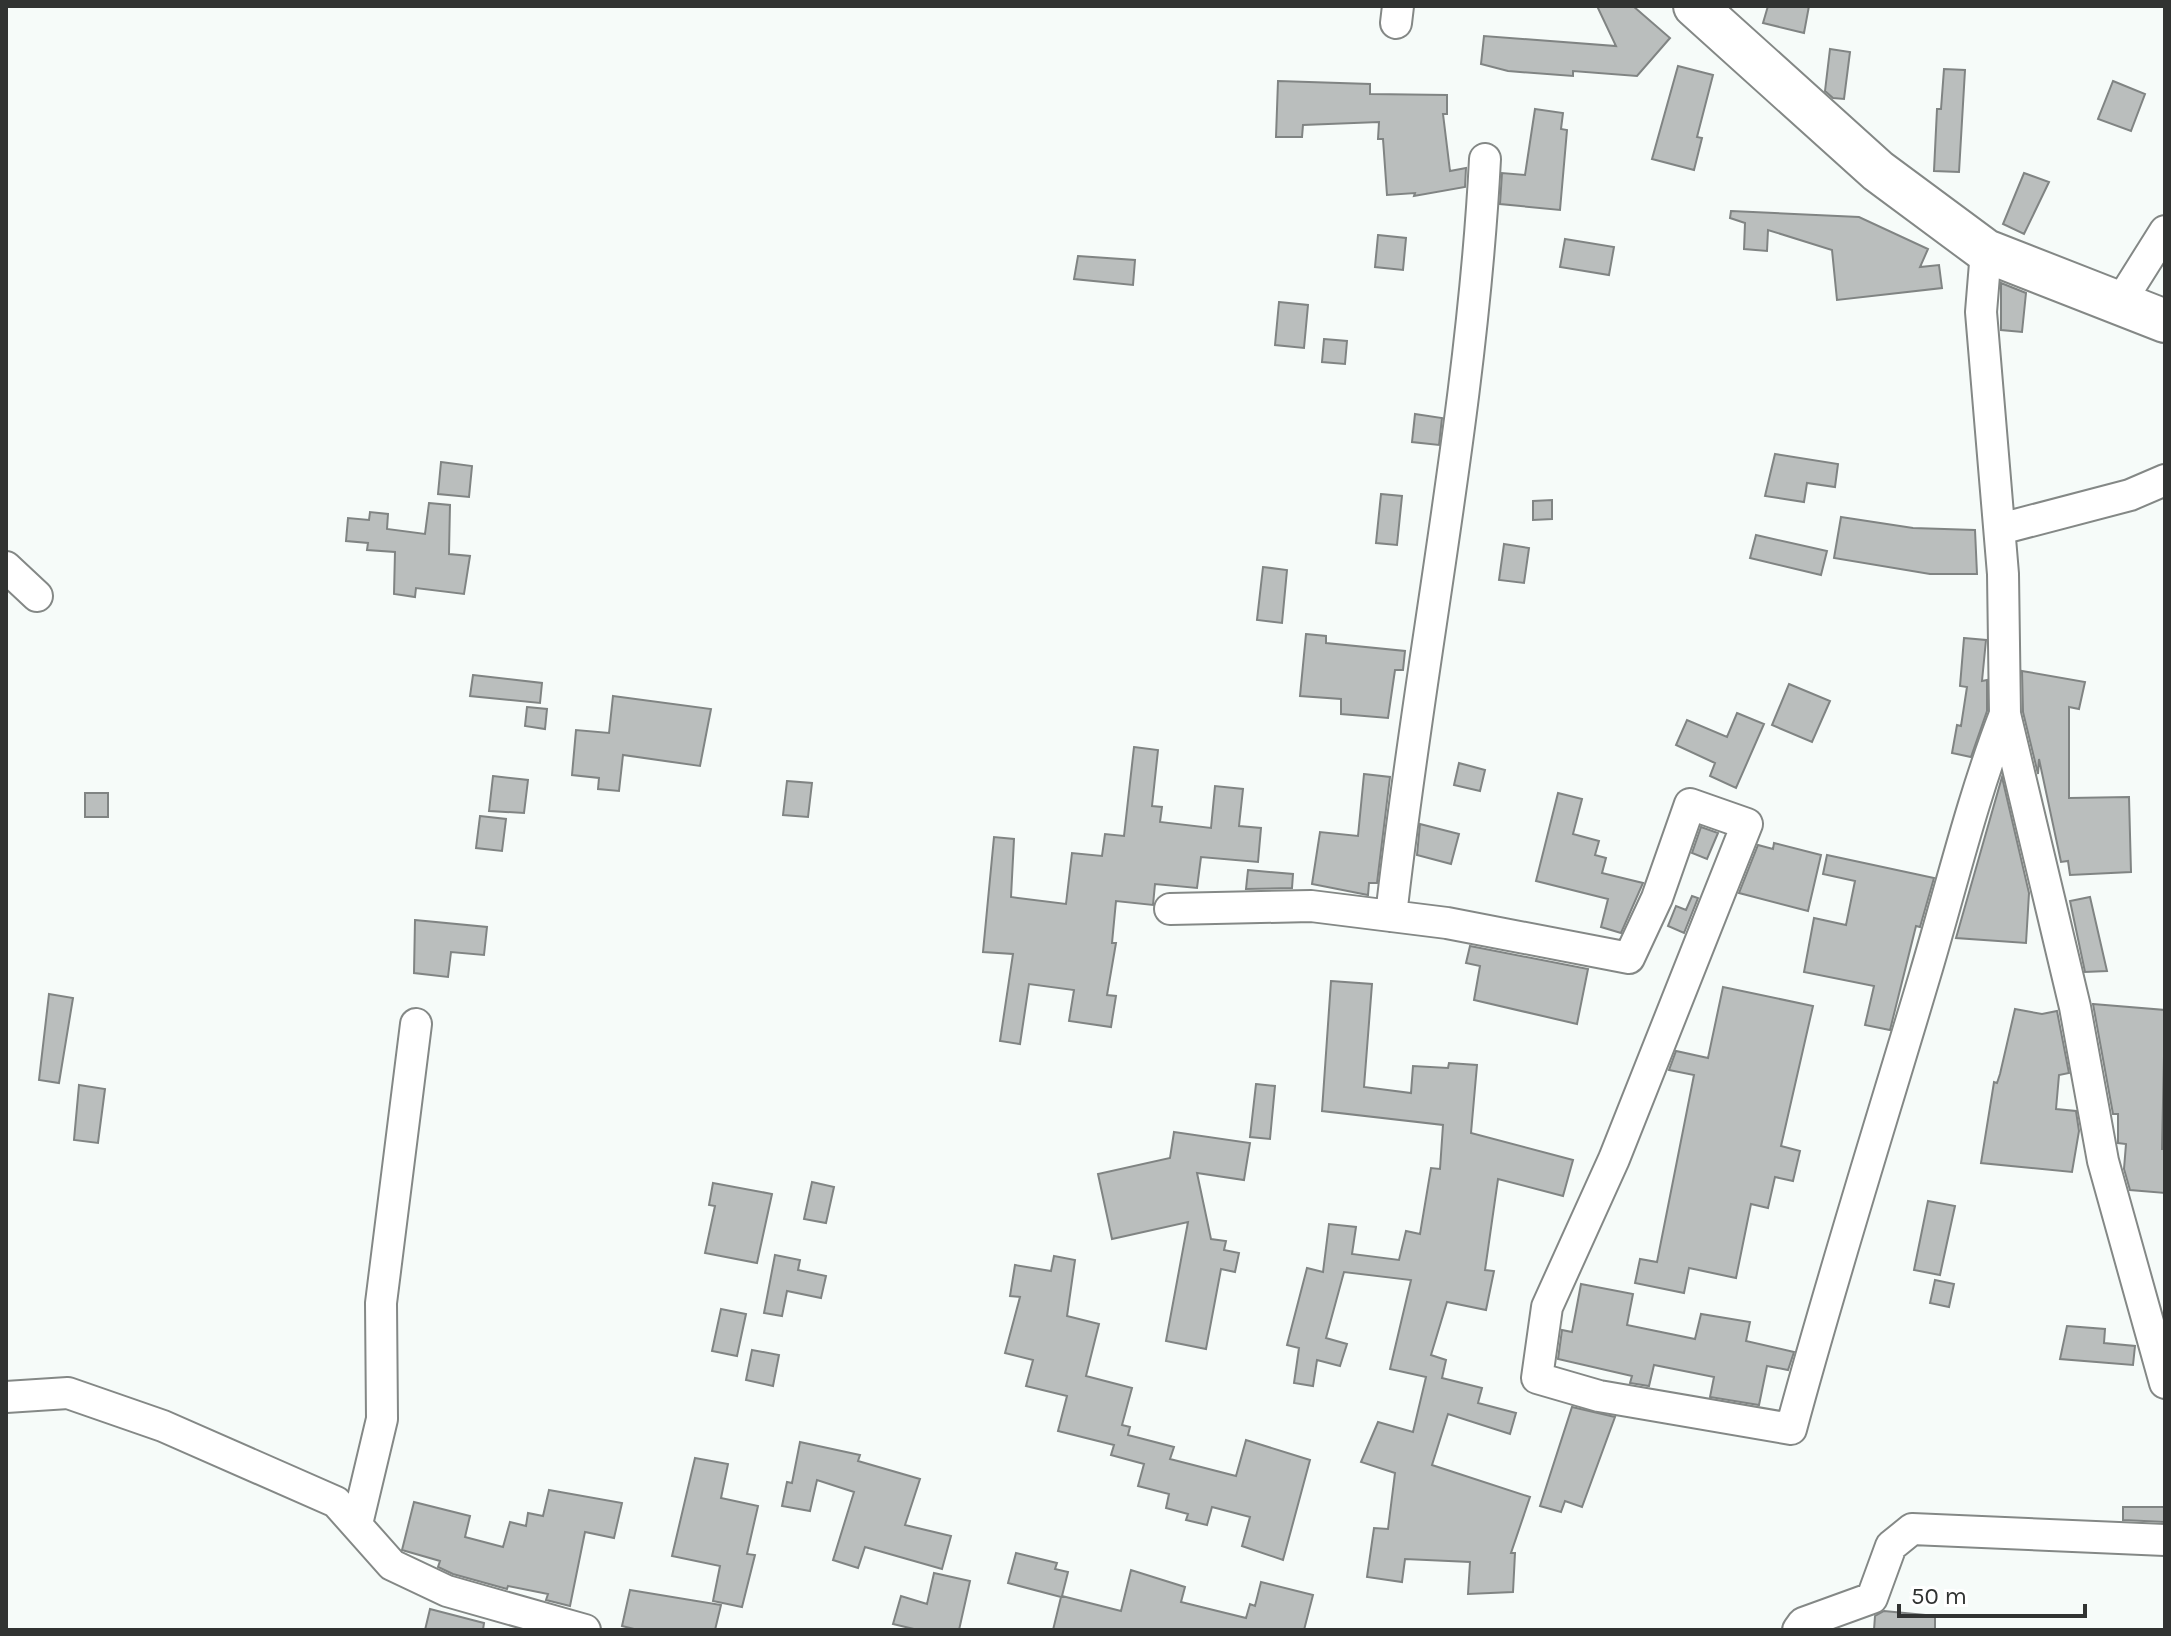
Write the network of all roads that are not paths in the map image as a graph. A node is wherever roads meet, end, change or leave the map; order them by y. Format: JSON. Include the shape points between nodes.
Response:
{"nodes":[{"id":1,"x":1695,"y":6,"type":"edge"},
{"id":2,"x":1485,"y":159,"type":"dead end"},
{"id":3,"x":2165,"y":231,"type":"edge"},
{"id":4,"x":1986,"y":251,"type":"junction"},
{"id":5,"x":2121,"y":301,"type":"junction"},
{"id":6,"x":2165,"y":321,"type":"edge"},
{"id":7,"x":2165,"y":480,"type":"edge"},
{"id":8,"x":2000,"y":529,"type":"junction"},
{"id":9,"x":6,"y":567,"type":"edge"},
{"id":10,"x":37,"y":596,"type":"dead end"},
{"id":11,"x":2005,"y":714,"type":"junction"},
{"id":12,"x":1170,"y":909,"type":"dead end"},
{"id":13,"x":1391,"y":916,"type":"junction"},
{"id":14,"x":416,"y":1024,"type":"dead end"},
{"id":15,"x":2165,"y":1383,"type":"edge"},
{"id":16,"x":6,"y":1397,"type":"edge"},
{"id":17,"x":357,"y":1524,"type":"junction"},
{"id":18,"x":2165,"y":1540,"type":"edge"},
{"id":19,"x":585,"y":1630,"type":"edge"},
{"id":20,"x":1798,"y":1630,"type":"edge"}],
"edges":[{"from":1,"to":4,"type":"street","via":[[1878,171]]},
{"from":2,"to":13,"type":"street","via":[[1480,265]]},
{"from":3,"to":5,"type":"street"},
{"from":4,"to":5,"type":"street"},
{"from":4,"to":8,"type":"street","via":[[1981,312]]},
{"from":5,"to":6,"type":"street"},
{"from":7,"to":8,"type":"street","via":[[2130,495]]},
{"from":8,"to":11,"type":"street"},
{"from":9,"to":10,"type":"street"},
{"from":11,"to":13,"type":"street","via":[[1840,1249],[1791,1429],[1599,1396],[1537,1378],[1547,1307],[1614,1159],[1747,824],[1690,804],[1629,958]]},
{"from":11,"to":15,"type":"street","via":[[2075,1007],[2103,1161]]},
{"from":12,"to":13,"type":"street","via":[[1311,906]]},
{"from":14,"to":17,"type":"street","via":[[381,1303],[382,1419]]},
{"from":16,"to":17,"type":"street","via":[[68,1393],[163,1426],[336,1502]]},
{"from":17,"to":19,"type":"street","via":[[392,1565],[447,1591]]},
{"from":18,"to":20,"type":"street","via":[[1912,1529],[1891,1546],[1872,1598],[1803,1623]]}]}
